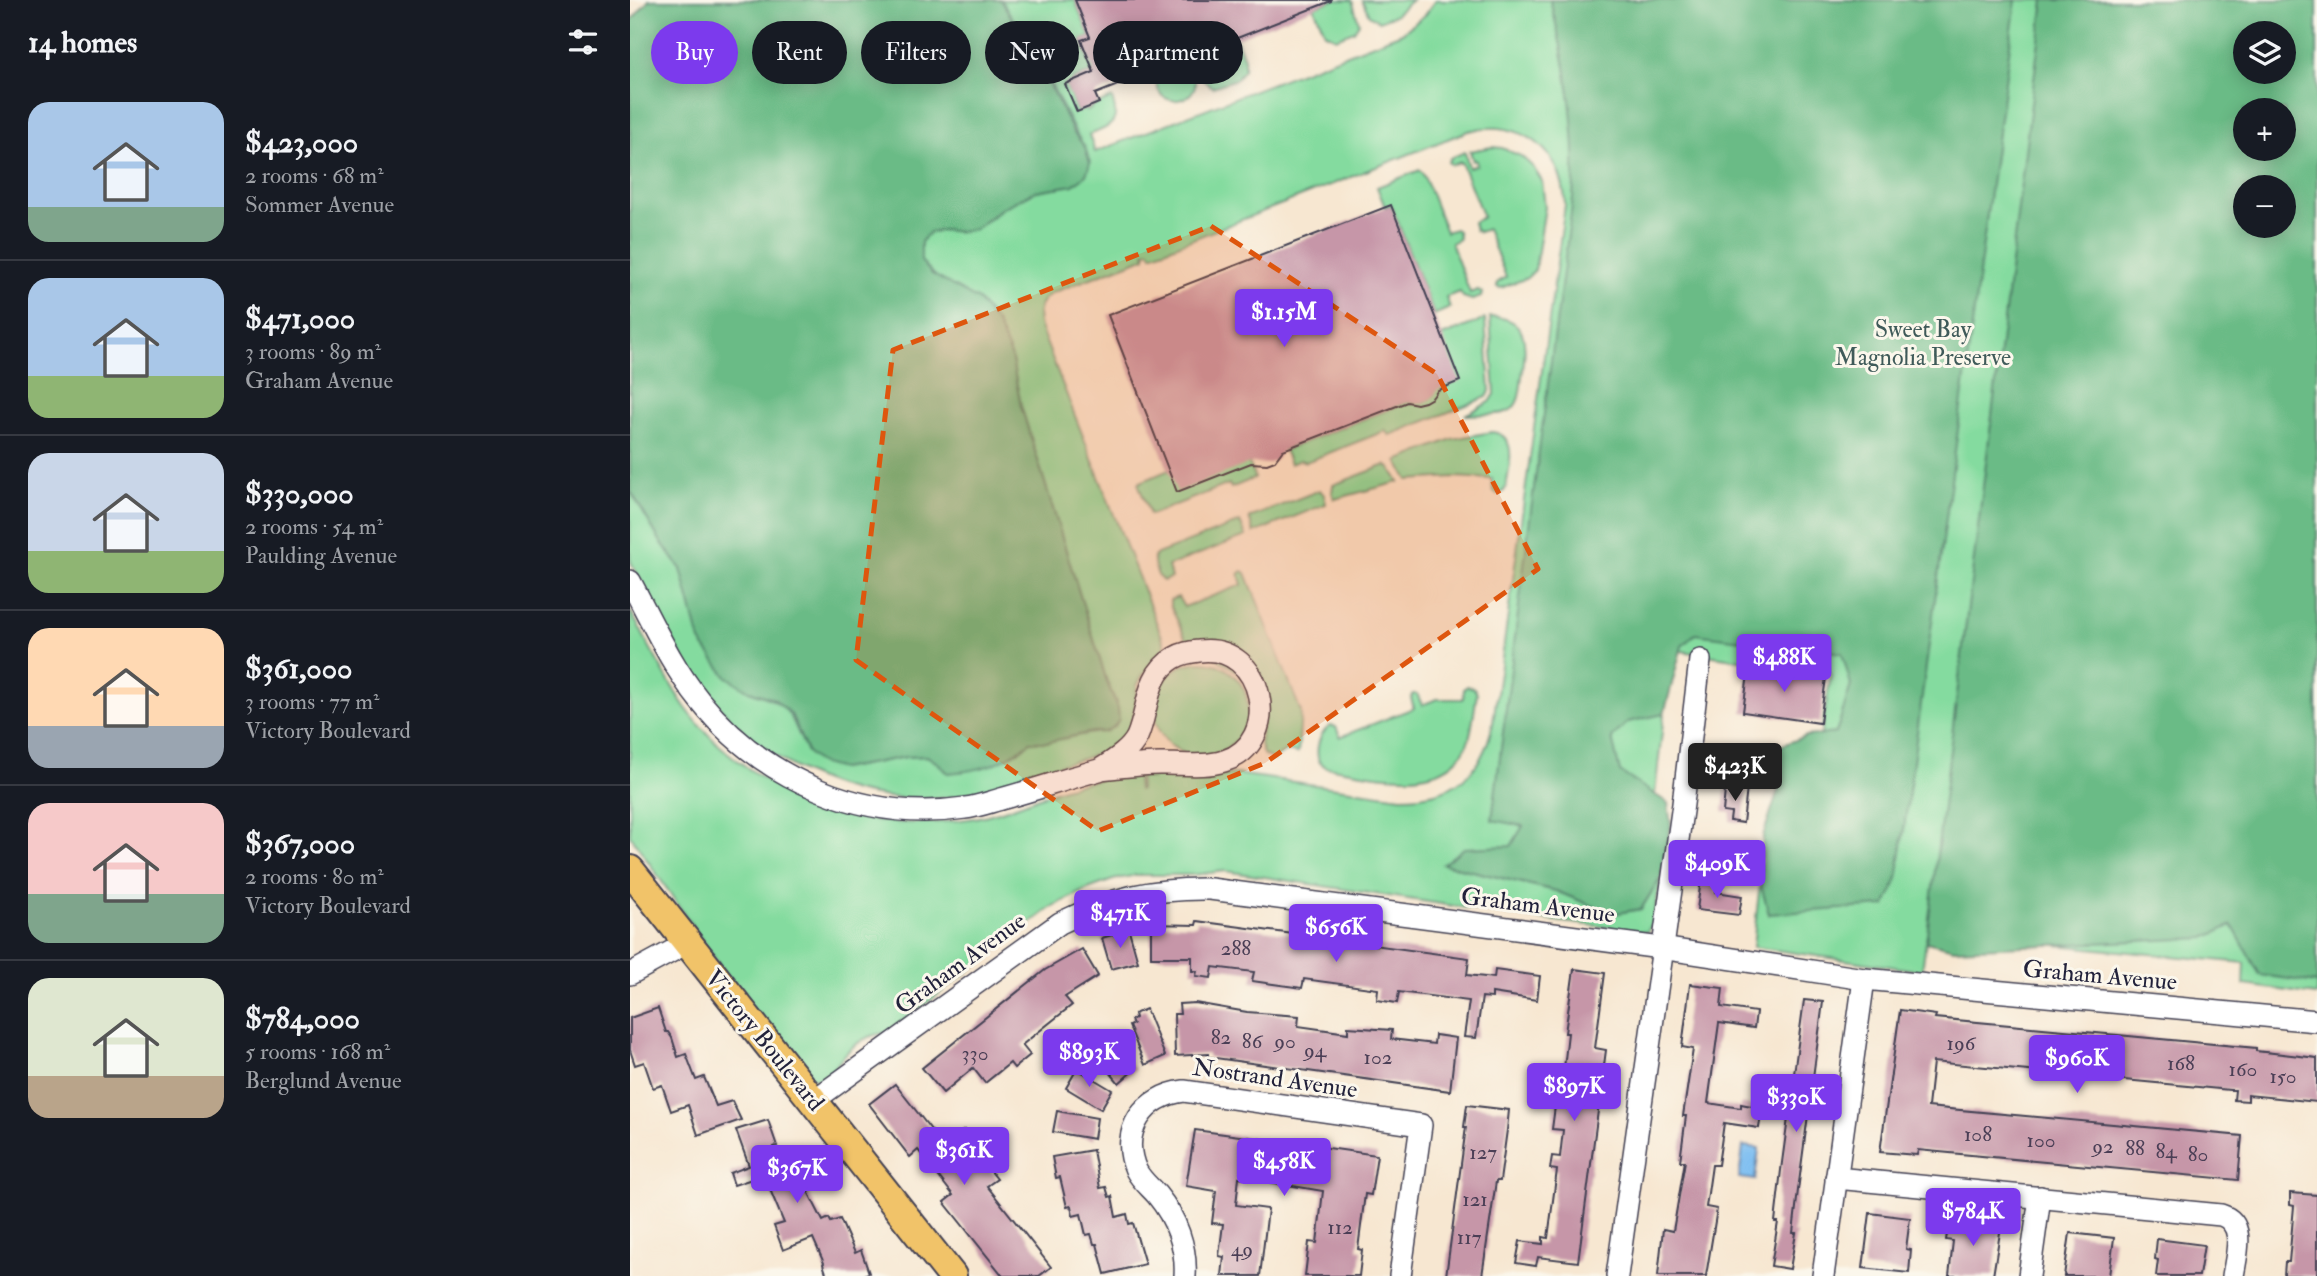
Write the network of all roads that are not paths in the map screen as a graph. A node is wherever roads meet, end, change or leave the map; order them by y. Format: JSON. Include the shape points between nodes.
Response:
{"nodes":[{"id":1,"x":630,"y":581,"type":"edge"},
{"id":2,"x":1700,"y":660,"type":"dead end"},
{"id":3,"x":1101,"y":769,"type":"junction"},
{"id":4,"x":630,"y":870,"type":"edge"},
{"id":5,"x":687,"y":943,"type":"junction"},
{"id":6,"x":1661,"y":948,"type":"junction"},
{"id":7,"x":630,"y":974,"type":"edge"},
{"id":8,"x":1864,"y":979,"type":"junction"},
{"id":9,"x":2317,"y":1021,"type":"edge"},
{"id":10,"x":813,"y":1101,"type":"junction"},
{"id":11,"x":1836,"y":1178,"type":"junction"},
{"id":12,"x":2040,"y":1197,"type":"junction"},
{"id":13,"x":952,"y":1276,"type":"edge"},
{"id":14,"x":1185,"y":1276,"type":"edge"},
{"id":15,"x":1401,"y":1276,"type":"edge"},
{"id":16,"x":1617,"y":1276,"type":"edge"},
{"id":17,"x":1823,"y":1276,"type":"edge"},
{"id":18,"x":2029,"y":1276,"type":"edge"},
{"id":19,"x":2233,"y":1276,"type":"edge"}],
"edges":[{"from":1,"to":3,"type":"street","via":[[701,702],[748,749],[797,781],[852,803],[911,812],[967,808]]},
{"from":2,"to":6,"type":"street"},
{"from":3,"to":3,"type":"street","via":[[1213,764],[1237,756],[1256,732],[1260,716],[1261,698],[1254,678],[1245,666],[1214,651],[1181,654],[1160,669],[1152,683],[1136,739]]},
{"from":4,"to":5,"type":"main road","name":"Victory Boulevard"},
{"from":5,"to":7,"type":"street"},
{"from":5,"to":10,"type":"main road","name":"Victory Boulevard"},
{"from":6,"to":8,"type":"street","name":"Graham Avenue"},
{"from":6,"to":10,"type":"street","name":"Graham Avenue","via":[[1210,889],[1151,891],[1087,909],[1060,923]]},
{"from":6,"to":16,"type":"street"},
{"from":8,"to":9,"type":"street","name":"Graham Avenue"},
{"from":8,"to":11,"type":"street"},
{"from":10,"to":13,"type":"main road","name":"Victory Boulevard"},
{"from":11,"to":12,"type":"street"},
{"from":11,"to":17,"type":"street"},
{"from":12,"to":18,"type":"street"},
{"from":12,"to":19,"type":"street","via":[[2230,1217],[2238,1237]]},
{"from":14,"to":15,"type":"street","name":"Nostrand Avenue","via":[[1177,1226],[1137,1173],[1132,1134],[1139,1116],[1157,1099],[1189,1091],[1421,1125]]}]}
